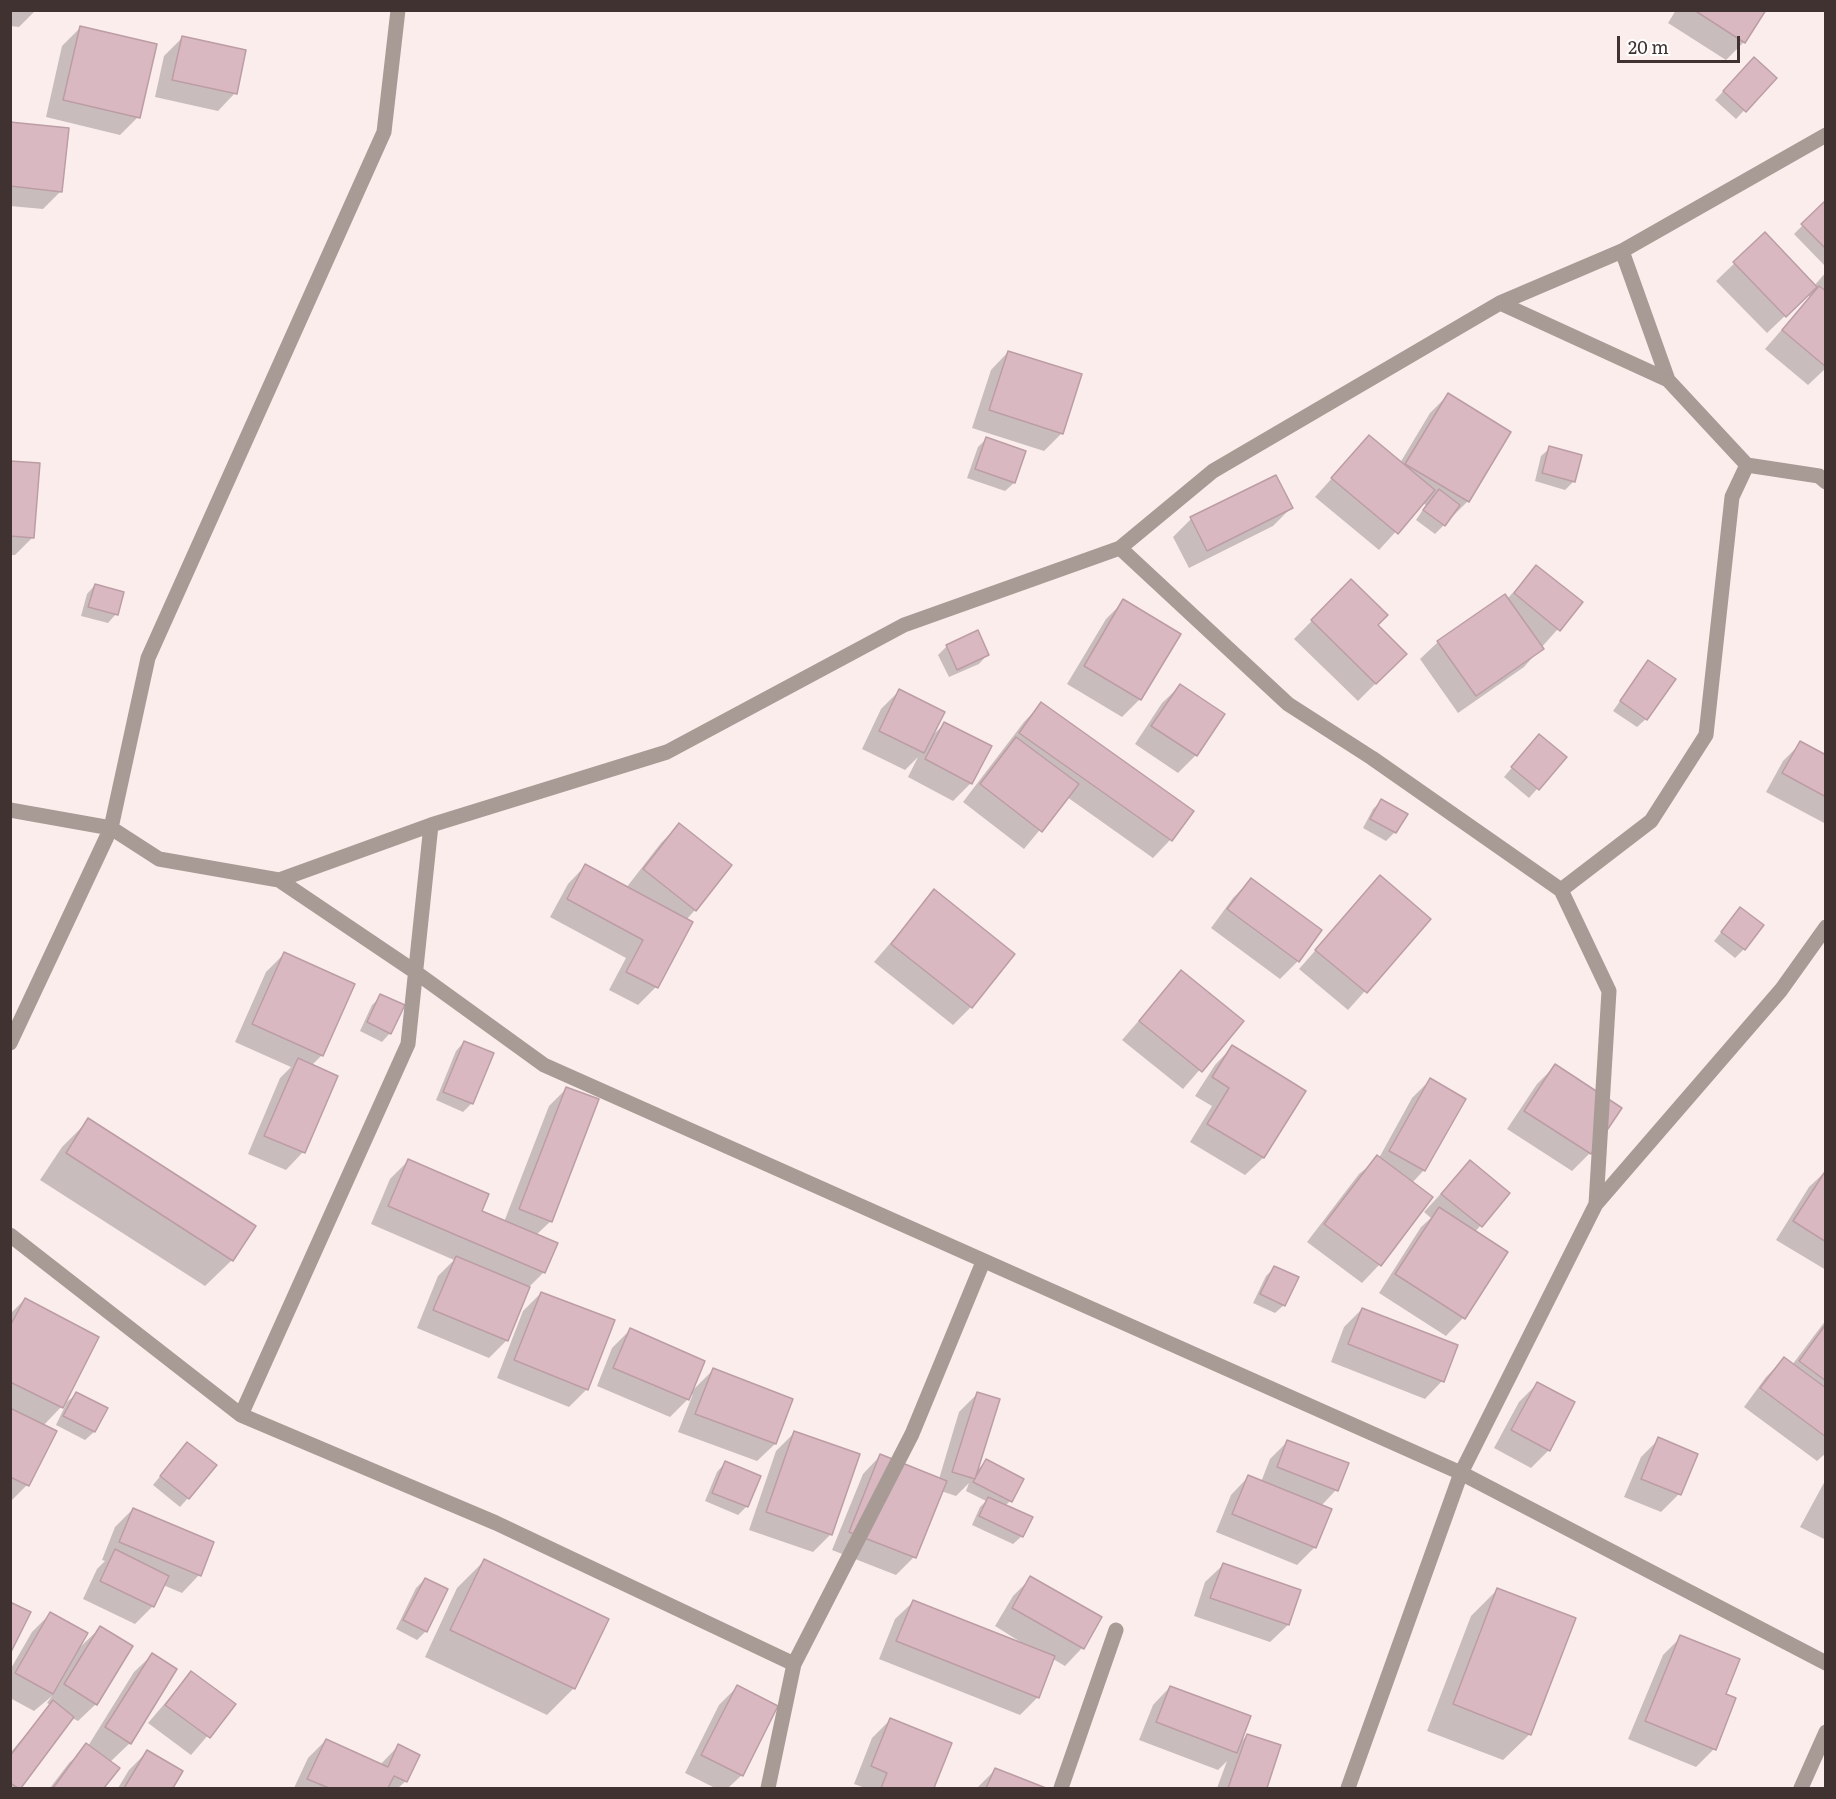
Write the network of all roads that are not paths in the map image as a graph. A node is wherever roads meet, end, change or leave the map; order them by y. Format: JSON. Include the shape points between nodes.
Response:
{"nodes":[{"id":1,"x":398,"y":10,"type":"edge"},
{"id":2,"x":1826,"y":135,"type":"edge"},
{"id":3,"x":1622,"y":251,"type":"junction"},
{"id":4,"x":1500,"y":303,"type":"junction"},
{"id":5,"x":1668,"y":380,"type":"junction"},
{"id":6,"x":1747,"y":465,"type":"junction"},
{"id":7,"x":1823,"y":476,"type":"edge"},
{"id":8,"x":1120,"y":548,"type":"junction"},
{"id":9,"x":10,"y":810,"type":"edge"},
{"id":10,"x":430,"y":825,"type":"junction"},
{"id":11,"x":111,"y":828,"type":"junction"},
{"id":12,"x":279,"y":880,"type":"junction"},
{"id":13,"x":1561,"y":890,"type":"junction"},
{"id":14,"x":1826,"y":927,"type":"edge"},
{"id":15,"x":414,"y":971,"type":"junction"},
{"id":16,"x":10,"y":1043,"type":"edge"},
{"id":17,"x":1596,"y":1204,"type":"junction"},
{"id":18,"x":10,"y":1234,"type":"edge"},
{"id":19,"x":983,"y":1262,"type":"junction"},
{"id":20,"x":241,"y":1415,"type":"junction"},
{"id":21,"x":1461,"y":1473,"type":"junction"},
{"id":22,"x":1116,"y":1630,"type":"dead end"},
{"id":23,"x":1826,"y":1663,"type":"edge"},
{"id":24,"x":794,"y":1664,"type":"junction"},
{"id":25,"x":1826,"y":1732,"type":"edge"},
{"id":26,"x":769,"y":1788,"type":"edge"},
{"id":27,"x":1062,"y":1788,"type":"edge"},
{"id":28,"x":1348,"y":1788,"type":"edge"},
{"id":29,"x":1801,"y":1788,"type":"edge"}],
"edges":[{"from":1,"to":11,"type":"street","via":[[384,132],[148,658]]},
{"from":2,"to":3,"type":"street"},
{"from":3,"to":4,"type":"street"},
{"from":3,"to":5,"type":"street"},
{"from":4,"to":5,"type":"street"},
{"from":4,"to":8,"type":"street","via":[[1213,471]]},
{"from":5,"to":6,"type":"street"},
{"from":6,"to":7,"type":"street"},
{"from":6,"to":13,"type":"street","via":[[1732,497],[1706,735],[1652,821]]},
{"from":8,"to":10,"type":"street","via":[[904,625],[667,752]]},
{"from":8,"to":13,"type":"street","via":[[1288,704]]},
{"from":9,"to":11,"type":"street"},
{"from":10,"to":12,"type":"street"},
{"from":10,"to":15,"type":"street"},
{"from":11,"to":12,"type":"street","via":[[159,859]]},
{"from":11,"to":16,"type":"street"},
{"from":12,"to":15,"type":"street"},
{"from":13,"to":17,"type":"street","via":[[1609,991]]},
{"from":14,"to":17,"type":"street","via":[[1781,990]]},
{"from":15,"to":19,"type":"street","via":[[543,1065]]},
{"from":15,"to":20,"type":"street","via":[[408,1044]]},
{"from":17,"to":21,"type":"street"},
{"from":18,"to":20,"type":"street"},
{"from":19,"to":21,"type":"street"},
{"from":19,"to":24,"type":"street","via":[[912,1434]]},
{"from":20,"to":24,"type":"street","via":[[496,1523]]},
{"from":21,"to":23,"type":"street"},
{"from":21,"to":28,"type":"street"},
{"from":22,"to":27,"type":"street"},
{"from":24,"to":26,"type":"street"},
{"from":25,"to":29,"type":"street"}]}
